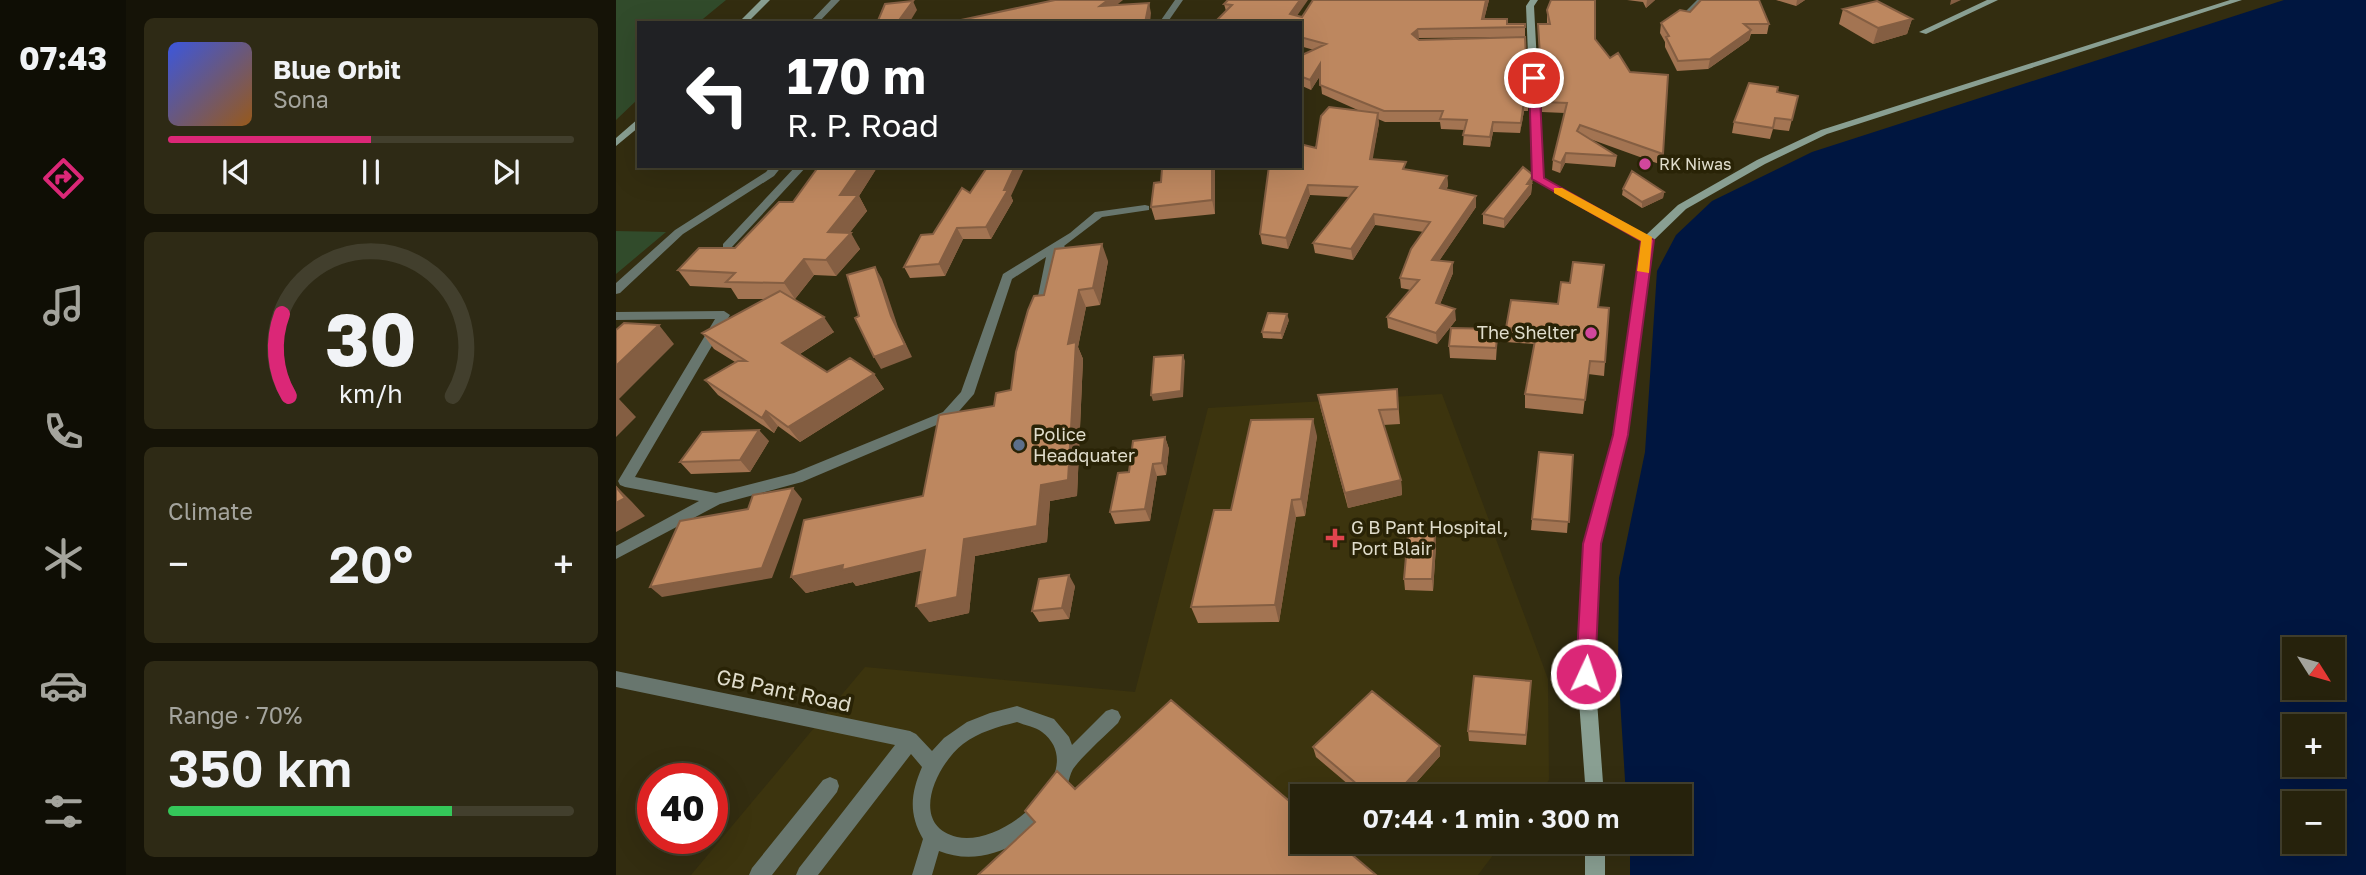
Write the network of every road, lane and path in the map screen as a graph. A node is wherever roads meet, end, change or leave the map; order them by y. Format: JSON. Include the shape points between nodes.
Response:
{"nodes":[{"id":1,"x":766,"y":0,"type":"edge"},
{"id":2,"x":836,"y":0,"type":"edge"},
{"id":3,"x":1179,"y":0,"type":"edge"},
{"id":4,"x":1534,"y":0,"type":"edge"},
{"id":5,"x":1701,"y":0,"type":"edge"},
{"id":6,"x":1994,"y":0,"type":"edge"},
{"id":7,"x":2238,"y":0,"type":"edge"},
{"id":8,"x":1684,"y":18,"type":"edge"},
{"id":9,"x":744,"y":21,"type":"edge"},
{"id":10,"x":815,"y":21,"type":"edge"},
{"id":11,"x":1164,"y":21,"type":"edge"},
{"id":12,"x":1923,"y":32,"type":"dead end"},
{"id":13,"x":1532,"y":42,"type":"junction"},
{"id":14,"x":1520,"y":43,"type":"edge"},
{"id":15,"x":637,"y":123,"type":"edge"},
{"id":16,"x":616,"y":143,"type":"edge"},
{"id":17,"x":775,"y":168,"type":"edge"},
{"id":18,"x":800,"y":168,"type":"edge"},
{"id":19,"x":1145,"y":208,"type":"dead end"},
{"id":20,"x":1074,"y":235,"type":"junction"},
{"id":21,"x":1647,"y":240,"type":"junction"},
{"id":22,"x":727,"y":246,"type":"edge"},
{"id":23,"x":616,"y":290,"type":"edge"},
{"id":24,"x":1042,"y":307,"type":"edge"},
{"id":25,"x":616,"y":316,"type":"edge"},
{"id":26,"x":716,"y":499,"type":"junction"},
{"id":27,"x":616,"y":553,"type":"edge"},
{"id":28,"x":616,"y":679,"type":"edge"},
{"id":29,"x":1112,"y":717,"type":"dead end"},
{"id":30,"x":910,"y":740,"type":"junction"},
{"id":31,"x":1066,"y":764,"type":"junction"},
{"id":32,"x":933,"y":765,"type":"junction"},
{"id":33,"x":1594,"y":784,"type":"edge"},
{"id":34,"x":830,"y":786,"type":"dead end"},
{"id":35,"x":933,"y":837,"type":"junction"},
{"id":36,"x":1595,"y":854,"type":"edge"},
{"id":37,"x":759,"y":875,"type":"edge"},
{"id":38,"x":806,"y":875,"type":"edge"},
{"id":39,"x":922,"y":875,"type":"edge"},
{"id":40,"x":1595,"y":875,"type":"edge"}],
"edges":[{"from":1,"to":9,"type":"street"},
{"from":2,"to":10,"type":"street"},
{"from":3,"to":11,"type":"street"},
{"from":4,"to":13,"type":"street","via":[[1530,6]]},
{"from":5,"to":8,"type":"street"},
{"from":6,"to":12,"type":"street"},
{"from":7,"to":21,"type":"street","via":[[1824,132],[1682,207]]},
{"from":13,"to":14,"type":"street"},
{"from":13,"to":21,"type":"street","via":[[1538,179]]},
{"from":15,"to":16,"type":"street"},
{"from":17,"to":23,"type":"street","via":[[679,232]]},
{"from":18,"to":22,"type":"street"},
{"from":19,"to":20,"type":"street","via":[[1099,214]]},
{"from":20,"to":24,"type":"street","via":[[1051,259]]},
{"from":20,"to":26,"type":"street","via":[[1007,277],[967,394],[948,415],[797,478]]},
{"from":21,"to":33,"type":"street","via":[[1620,435],[1592,544],[1586,674]]},
{"from":25,"to":26,"type":"street","via":[[724,315],[625,481]]},
{"from":26,"to":27,"type":"street"},
{"from":28,"to":30,"type":"street","name":"GB Pant Road"},
{"from":29,"to":31,"type":"street"},
{"from":30,"to":32,"type":"street"},
{"from":30,"to":38,"type":"street"},
{"from":31,"to":32,"type":"street","via":[[1064,744],[1054,728],[1038,718],[1017,715],[994,718],[971,729],[949,745]]},
{"from":31,"to":35,"type":"street","via":[[1046,809],[1001,842],[975,849],[951,847]]},
{"from":32,"to":35,"type":"street","via":[[920,804],[923,823]]},
{"from":34,"to":37,"type":"street"},
{"from":35,"to":39,"type":"street"},
{"from":36,"to":40,"type":"street"}]}
